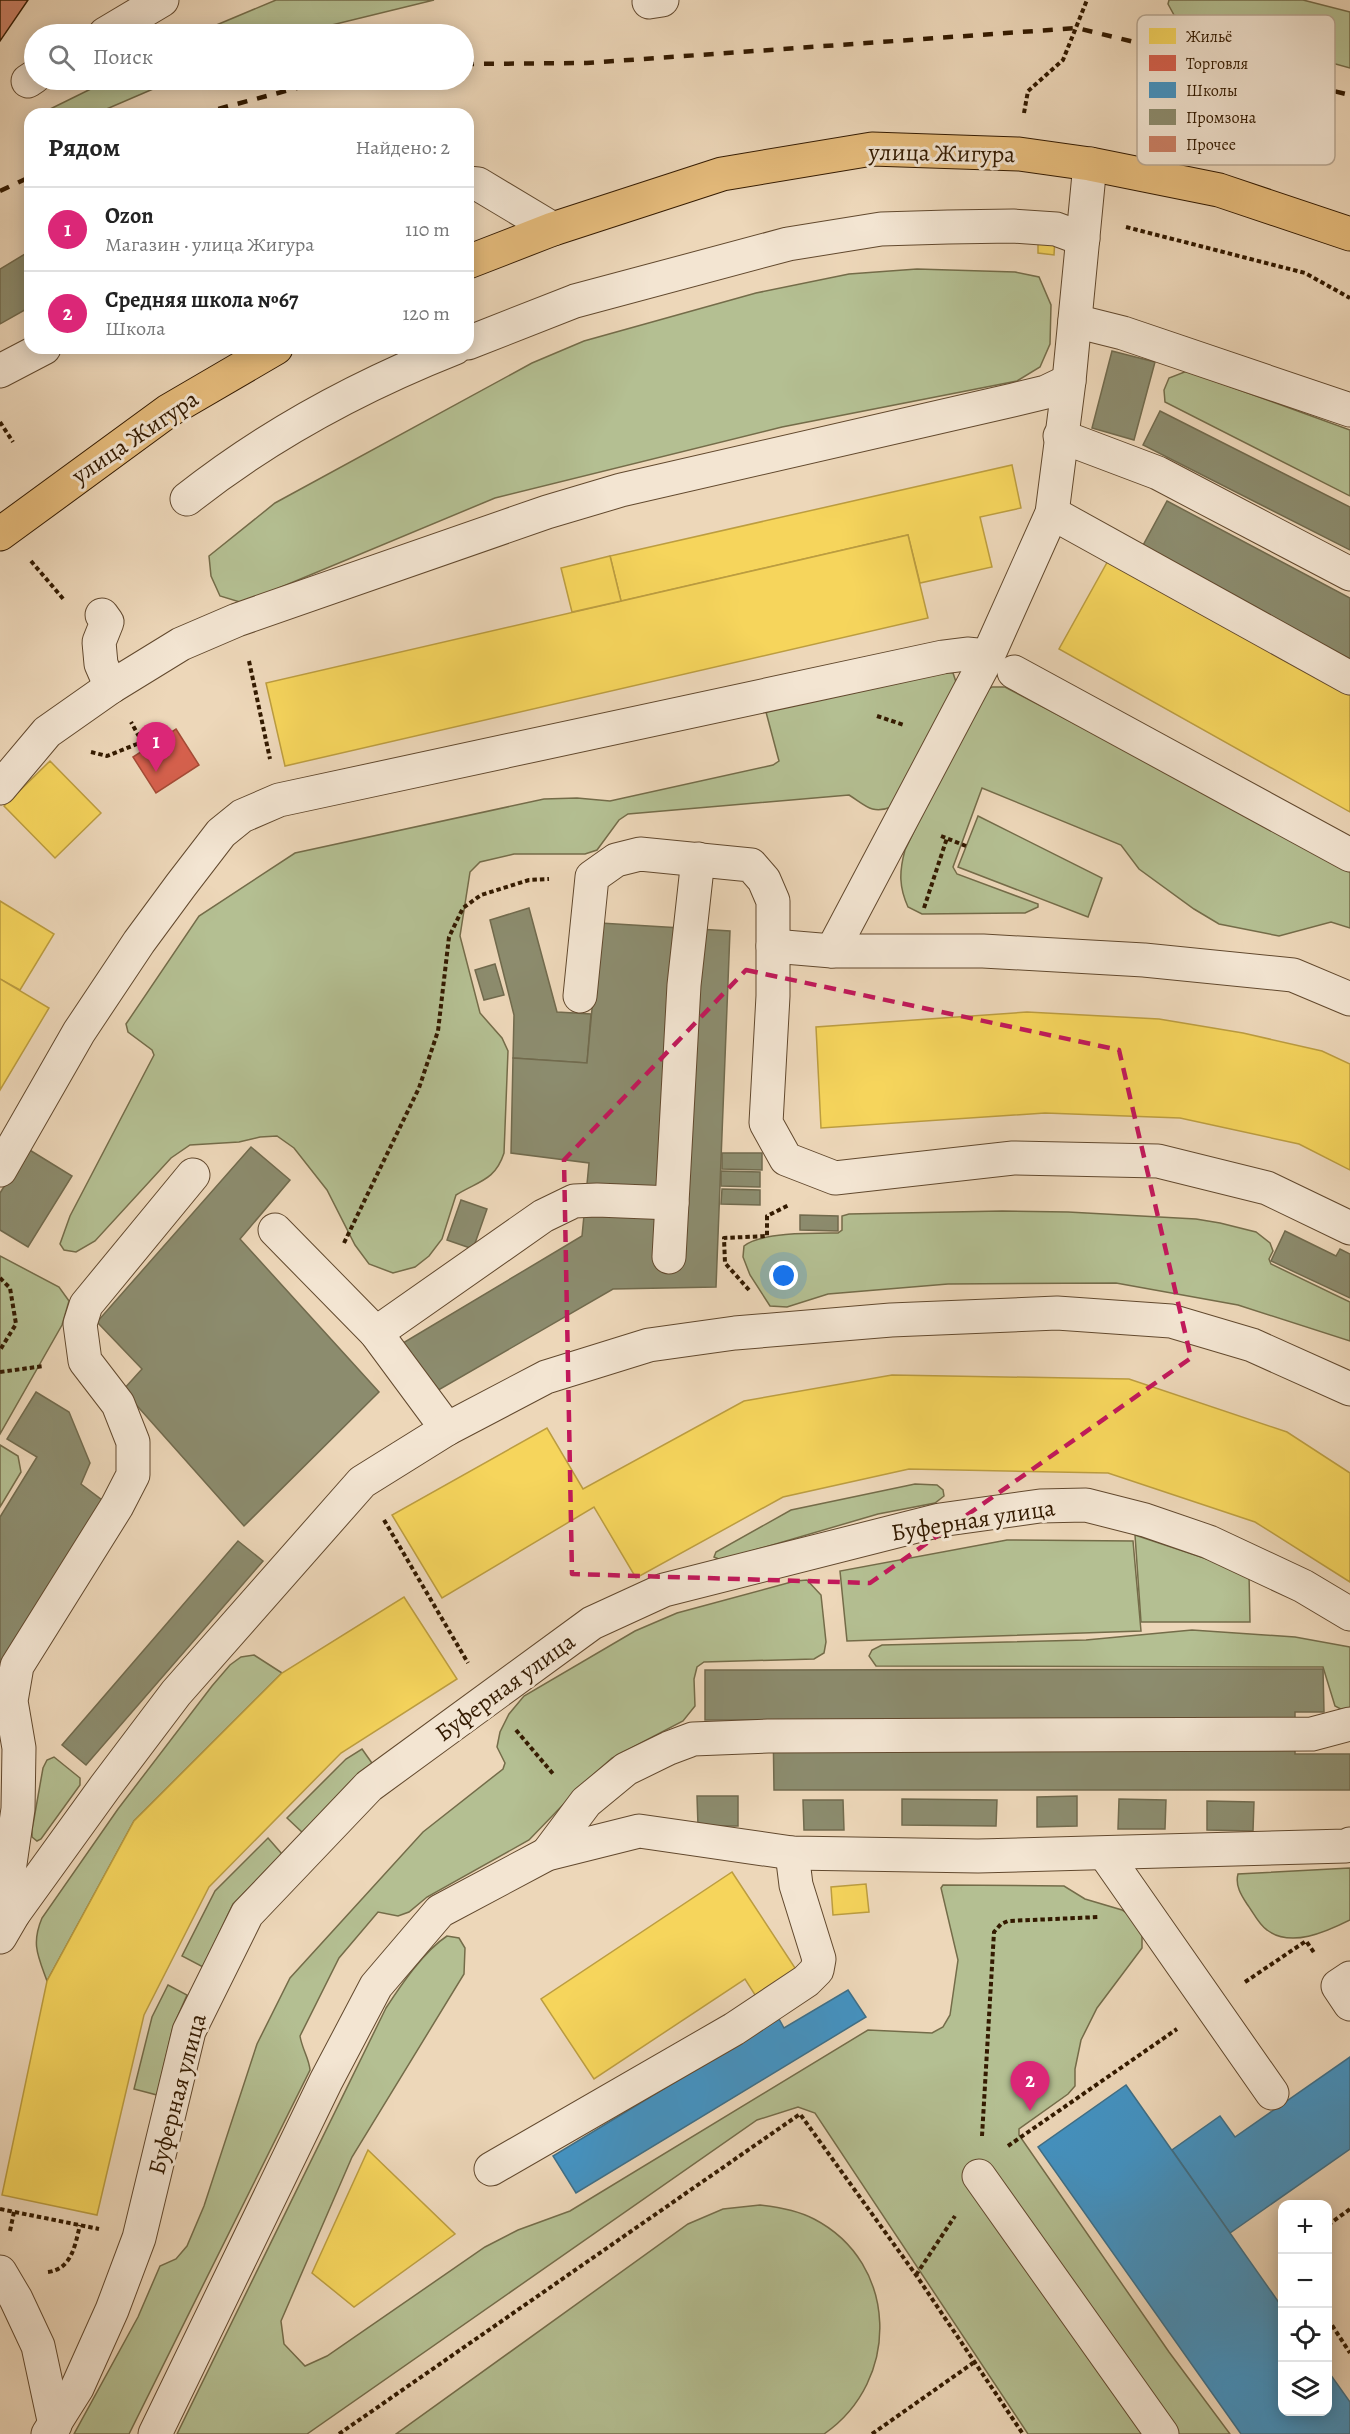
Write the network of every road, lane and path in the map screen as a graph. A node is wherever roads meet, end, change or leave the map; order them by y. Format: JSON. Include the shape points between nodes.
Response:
{"nodes":[{"id":1,"x":162,"y":0,"type":"edge"},
{"id":2,"x":1087,"y":0,"type":"edge"},
{"id":3,"x":122,"y":24,"type":"edge"},
{"id":4,"x":1028,"y":91,"type":"dead end"},
{"id":5,"x":1090,"y":164,"type":"junction"},
{"id":6,"x":474,"y":184,"type":"edge"},
{"id":7,"x":1084,"y":228,"type":"junction"},
{"id":8,"x":553,"y":229,"type":"junction"},
{"id":9,"x":1350,"y":234,"type":"edge"},
{"id":10,"x":474,"y":260,"type":"edge"},
{"id":11,"x":1350,"y":298,"type":"edge"},
{"id":12,"x":1075,"y":321,"type":"junction"},
{"id":13,"x":474,"y":341,"type":"edge"},
{"id":14,"x":33,"y":354,"type":"edge"},
{"id":15,"x":266,"y":354,"type":"edge"},
{"id":16,"x":442,"y":354,"type":"edge"},
{"id":17,"x":0,"y":371,"type":"edge"},
{"id":18,"x":1069,"y":381,"type":"junction"},
{"id":19,"x":1350,"y":410,"type":"edge"},
{"id":20,"x":0,"y":422,"type":"edge"},
{"id":21,"x":1060,"y":436,"type":"junction"},
{"id":22,"x":13,"y":441,"type":"dead end"},
{"id":23,"x":187,"y":499,"type":"dead end"},
{"id":24,"x":1052,"y":513,"type":"junction"},
{"id":25,"x":2,"y":532,"type":"edge"},
{"id":26,"x":1350,"y":574,"type":"edge"},
{"id":27,"x":101,"y":628,"type":"joint"},
{"id":28,"x":248,"y":658,"type":"dead end"},
{"id":29,"x":1001,"y":664,"type":"junction"},
{"id":30,"x":1350,"y":678,"type":"edge"},
{"id":31,"x":111,"y":687,"type":"junction"},
{"id":32,"x":134,"y":727,"type":"dead end"},
{"id":33,"x":141,"y":742,"type":"dead end"},
{"id":34,"x":0,"y":788,"type":"edge"},
{"id":35,"x":279,"y":800,"type":"junction"},
{"id":36,"x":966,"y":846,"type":"dead end"},
{"id":37,"x":1350,"y":855,"type":"edge"},
{"id":38,"x":698,"y":859,"type":"junction"},
{"id":39,"x":592,"y":877,"type":"junction"},
{"id":40,"x":773,"y":946,"type":"junction"},
{"id":41,"x":910,"y":950,"type":"junction"},
{"id":42,"x":832,"y":951,"type":"junction"},
{"id":43,"x":580,"y":996,"type":"dead end"},
{"id":44,"x":1350,"y":999,"type":"edge"},
{"id":45,"x":0,"y":1170,"type":"edge"},
{"id":46,"x":814,"y":1171,"type":"junction"},
{"id":47,"x":193,"y":1174,"type":"dead end"},
{"id":48,"x":672,"y":1203,"type":"junction"},
{"id":49,"x":1350,"y":1228,"type":"edge"},
{"id":50,"x":275,"y":1230,"type":"dead end"},
{"id":51,"x":669,"y":1257,"type":"dead end"},
{"id":52,"x":0,"y":1278,"type":"edge"},
{"id":53,"x":326,"y":1280,"type":"junction"},
{"id":54,"x":376,"y":1333,"type":"junction"},
{"id":55,"x":735,"y":1333,"type":"junction"},
{"id":56,"x":0,"y":1350,"type":"edge"},
{"id":57,"x":1350,"y":1389,"type":"edge"},
{"id":58,"x":447,"y":1429,"type":"junction"},
{"id":59,"x":362,"y":1482,"type":"junction"},
{"id":60,"x":1350,"y":1614,"type":"edge"},
{"id":61,"x":489,"y":1700,"type":"junction"},
{"id":62,"x":1350,"y":1724,"type":"edge"},
{"id":63,"x":558,"y":1779,"type":"dead end"},
{"id":64,"x":1350,"y":1844,"type":"edge"},
{"id":65,"x":792,"y":1853,"type":"junction"},
{"id":66,"x":547,"y":1854,"type":"junction"},
{"id":67,"x":1105,"y":1854,"type":"junction"},
{"id":68,"x":1148,"y":1916,"type":"junction"},
{"id":69,"x":7,"y":1925,"type":"edge"},
{"id":70,"x":1306,"y":1941,"type":"dead end"},
{"id":71,"x":1350,"y":1978,"type":"edge"},
{"id":72,"x":1350,"y":2004,"type":"edge"},
{"id":73,"x":1212,"y":2005,"type":"junction"},
{"id":74,"x":1272,"y":2093,"type":"dead end"},
{"id":75,"x":1012,"y":2143,"type":"dead end"},
{"id":76,"x":491,"y":2169,"type":"dead end"},
{"id":77,"x":979,"y":2176,"type":"joint"},
{"id":78,"x":0,"y":2209,"type":"edge"},
{"id":79,"x":1350,"y":2209,"type":"edge"},
{"id":80,"x":14,"y":2212,"type":"junction"},
{"id":81,"x":953,"y":2219,"type":"dead end"},
{"id":82,"x":1332,"y":2222,"type":"edge"},
{"id":83,"x":80,"y":2225,"type":"junction"},
{"id":84,"x":11,"y":2236,"type":"dead end"},
{"id":85,"x":139,"y":2238,"type":"junction"},
{"id":86,"x":0,"y":2272,"type":"edge"},
{"id":87,"x":39,"y":2273,"type":"dead end"},
{"id":88,"x":916,"y":2276,"type":"junction"},
{"id":89,"x":1332,"y":2325,"type":"edge"},
{"id":90,"x":1350,"y":2353,"type":"edge"},
{"id":91,"x":973,"y":2362,"type":"junction"},
{"id":92,"x":52,"y":2429,"type":"edge"},
{"id":93,"x":155,"y":2434,"type":"edge"},
{"id":94,"x":339,"y":2434,"type":"edge"},
{"id":95,"x":873,"y":2434,"type":"edge"},
{"id":96,"x":1023,"y":2434,"type":"edge"},
{"id":97,"x":1162,"y":2434,"type":"edge"}],
"edges":[{"from":1,"to":3,"type":"lane"},
{"from":2,"to":4,"type":"path","via":[[1063,60]]},
{"from":5,"to":7,"type":"lane"},
{"from":5,"to":8,"type":"main road","name":"улица Жигура","via":[[1019,154],[872,149],[722,174]]},
{"from":5,"to":9,"type":"main road","name":"улица Жигура","via":[[1219,190]]},
{"from":6,"to":8,"type":"lane"},
{"from":7,"to":11,"type":"path","via":[[1305,273]]},
{"from":7,"to":12,"type":"lane"},
{"from":7,"to":13,"type":"lane","via":[[880,229],[788,244],[575,301]]},
{"from":8,"to":10,"type":"main road","name":"улица Жигура"},
{"from":12,"to":18,"type":"lane"},
{"from":12,"to":19,"type":"lane"},
{"from":14,"to":17,"type":"lane"},
{"from":15,"to":25,"type":"main road","name":"улица Жигура","via":[[168,411]]},
{"from":16,"to":23,"type":"lane","via":[[334,402]]},
{"from":18,"to":21,"type":"lane"},
{"from":18,"to":31,"type":"lane","via":[[1046,392],[621,490],[547,512],[237,620],[181,644]]},
{"from":20,"to":22,"type":"path"},
{"from":21,"to":24,"type":"lane"},
{"from":21,"to":26,"type":"lane","via":[[1158,473]]},
{"from":24,"to":29,"type":"lane"},
{"from":24,"to":30,"type":"lane"},
{"from":25,"to":27,"type":"path"},
{"from":27,"to":31,"type":"lane","via":[[101,664]]},
{"from":28,"to":35,"type":"path"},
{"from":29,"to":35,"type":"lane","via":[[967,654],[943,657]]},
{"from":29,"to":37,"type":"lane"},
{"from":29,"to":42,"type":"lane"},
{"from":31,"to":34,"type":"lane","via":[[47,732]]},
{"from":32,"to":33,"type":"path"},
{"from":35,"to":45,"type":"lane","via":[[242,816],[220,833],[139,942],[79,1032]]},
{"from":36,"to":41,"type":"path","via":[[947,838]]},
{"from":38,"to":39,"type":"lane","via":[[640,854],[616,860]]},
{"from":38,"to":40,"type":"lane","via":[[751,865],[764,880],[772,901]]},
{"from":38,"to":48,"type":"lane","via":[[684,985]]},
{"from":39,"to":43,"type":"lane"},
{"from":39,"to":53,"type":"path","via":[[530,880],[482,895],[463,908],[449,937],[438,1031],[419,1088]]},
{"from":40,"to":42,"type":"lane"},
{"from":40,"to":46,"type":"lane","via":[[766,1123],[786,1159]]},
{"from":41,"to":42,"type":"lane"},
{"from":41,"to":44,"type":"lane","via":[[1076,955],[1293,975]]},
{"from":46,"to":49,"type":"lane","via":[[835,1178],[1013,1158],[1158,1161],[1267,1188]]},
{"from":46,"to":55,"type":"path","via":[[814,1192],[767,1216],[767,1236],[724,1238],[725,1263],[756,1298]]},
{"from":47,"to":69,"type":"lane","via":[[86,1305],[80,1324],[85,1361],[118,1404],[133,1442],[133,1475],[17,1666],[11,1701],[19,1748],[18,1809],[6,1898]]},
{"from":48,"to":51,"type":"lane"},
{"from":48,"to":54,"type":"lane","via":[[574,1201],[543,1216]]},
{"from":50,"to":53,"type":"lane"},
{"from":52,"to":56,"type":"path","via":[[10,1288],[16,1324]]},
{"from":53,"to":54,"type":"lane"},
{"from":54,"to":58,"type":"lane"},
{"from":55,"to":57,"type":"lane","via":[[891,1320],[1057,1313],[1171,1322],[1252,1345]]},
{"from":55,"to":58,"type":"lane","via":[[649,1345],[593,1361],[546,1377]]},
{"from":58,"to":59,"type":"lane"},
{"from":59,"to":61,"type":"path"},
{"from":59,"to":69,"type":"lane","via":[[176,1693]]},
{"from":60,"to":61,"type":"lane","name":"Буферная улица","via":[[1303,1586],[1209,1542],[1086,1505],[1040,1506],[940,1520],[664,1590],[592,1623]]},
{"from":61,"to":63,"type":"path"},
{"from":61,"to":85,"type":"lane","name":"Буферная улица","via":[[369,1786],[247,1914],[189,2031]]},
{"from":62,"to":66,"type":"lane","via":[[1312,1734],[693,1739],[626,1769],[586,1802]]},
{"from":64,"to":67,"type":"lane"},
{"from":65,"to":66,"type":"lane","via":[[639,1831]]},
{"from":65,"to":67,"type":"lane"},
{"from":65,"to":76,"type":"lane","via":[[796,1885],[819,1959],[817,1970],[806,1982],[734,2029]]},
{"from":66,"to":93,"type":"lane","via":[[440,1911],[376,1986]]},
{"from":67,"to":68,"type":"lane"},
{"from":68,"to":73,"type":"lane"},
{"from":68,"to":77,"type":"path","via":[[1008,1921],[994,1932]]},
{"from":70,"to":73,"type":"path"},
{"from":71,"to":72,"type":"lane","via":[[1338,1986]]},
{"from":73,"to":74,"type":"lane"},
{"from":73,"to":75,"type":"path"},
{"from":77,"to":97,"type":"lane"},
{"from":78,"to":80,"type":"path"},
{"from":79,"to":82,"type":"path"},
{"from":80,"to":83,"type":"path"},
{"from":80,"to":84,"type":"path"},
{"from":81,"to":88,"type":"path"},
{"from":83,"to":85,"type":"path"},
{"from":83,"to":87,"type":"path","via":[[66,2264],[53,2272]]},
{"from":85,"to":92,"type":"lane","name":"Буферная улица","via":[[78,2388]]},
{"from":86,"to":92,"type":"lane","via":[[38,2346]]},
{"from":88,"to":91,"type":"path"},
{"from":88,"to":94,"type":"path","via":[[800,2114]]},
{"from":89,"to":90,"type":"path"},
{"from":91,"to":95,"type":"path"},
{"from":91,"to":96,"type":"path"}]}
